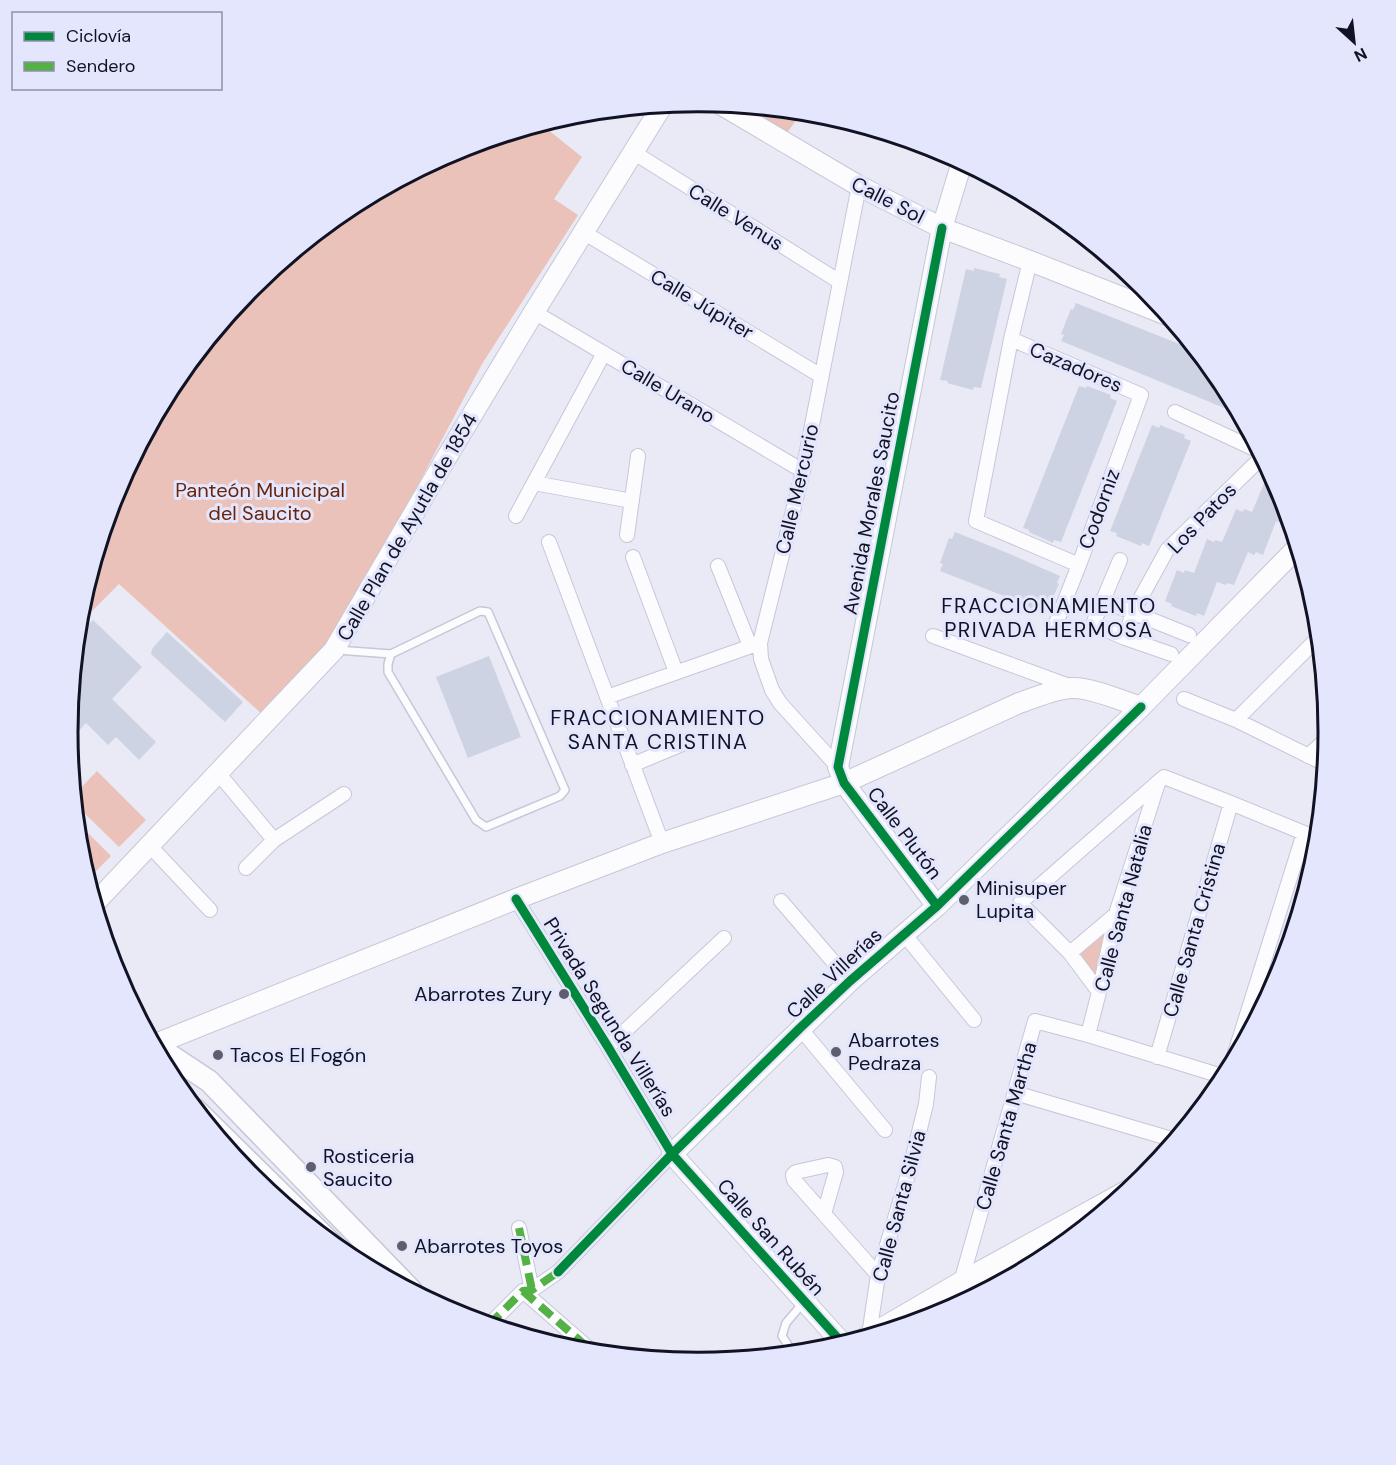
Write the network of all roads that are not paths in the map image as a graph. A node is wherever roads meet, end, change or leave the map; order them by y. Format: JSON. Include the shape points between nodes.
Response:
{"nodes":[{"id":1,"x":657,"y":114,"type":"edge"},
{"id":2,"x":746,"y":115,"type":"edge"},
{"id":3,"x":633,"y":152,"type":"junction"},
{"id":4,"x":959,"y":171,"type":"edge"},
{"id":5,"x":859,"y":186,"type":"junction"},
{"id":6,"x":942,"y":228,"type":"junction"},
{"id":7,"x":584,"y":232,"type":"junction"},
{"id":8,"x":1030,"y":261,"type":"junction"},
{"id":9,"x":840,"y":282,"type":"junction"},
{"id":10,"x":1149,"y":308,"type":"edge"},
{"id":11,"x":534,"y":312,"type":"junction"},
{"id":12,"x":1011,"y":339,"type":"junction"},
{"id":13,"x":604,"y":353,"type":"junction"},
{"id":14,"x":821,"y":376,"type":"junction"},
{"id":15,"x":1141,"y":395,"type":"joint"},
{"id":16,"x":1175,"y":412,"type":"dead end"},
{"id":17,"x":1247,"y":446,"type":"edge"},
{"id":18,"x":638,"y":456,"type":"dead end"},
{"id":19,"x":1256,"y":463,"type":"edge"},
{"id":20,"x":803,"y":471,"type":"junction"},
{"id":21,"x":534,"y":483,"type":"junction"},
{"id":22,"x":632,"y":501,"type":"junction"},
{"id":23,"x":516,"y":516,"type":"dead end"},
{"id":24,"x":627,"y":535,"type":"dead end"},
{"id":25,"x":549,"y":542,"type":"dead end"},
{"id":26,"x":1292,"y":554,"type":"edge"},
{"id":27,"x":633,"y":557,"type":"dead end"},
{"id":28,"x":1120,"y":560,"type":"dead end"},
{"id":29,"x":1079,"y":565,"type":"junction"},
{"id":30,"x":718,"y":567,"type":"dead end"},
{"id":31,"x":1102,"y":600,"type":"junction"},
{"id":32,"x":1133,"y":612,"type":"junction"},
{"id":33,"x":1056,"y":623,"type":"dead end"},
{"id":34,"x":1189,"y":635,"type":"dead end"},
{"id":35,"x":933,"y":636,"type":"dead end"},
{"id":36,"x":1125,"y":638,"type":"junction"},
{"id":37,"x":755,"y":644,"type":"junction"},
{"id":38,"x":1312,"y":644,"type":"edge"},
{"id":39,"x":334,"y":650,"type":"junction"},
{"id":40,"x":391,"y":654,"type":"junction"},
{"id":41,"x":1171,"y":654,"type":"dead end"},
{"id":42,"x":676,"y":672,"type":"junction"},
{"id":43,"x":1072,"y":687,"type":"junction"},
{"id":44,"x":607,"y":698,"type":"junction"},
{"id":45,"x":1184,"y":699,"type":"dead end"},
{"id":46,"x":1141,"y":707,"type":"junction"},
{"id":47,"x":1236,"y":720,"type":"junction"},
{"id":48,"x":682,"y":744,"type":"dead end"},
{"id":49,"x":1318,"y":747,"type":"edge"},
{"id":50,"x":1308,"y":756,"type":"junction"},
{"id":51,"x":1317,"y":760,"type":"edge"},
{"id":52,"x":632,"y":765,"type":"junction"},
{"id":53,"x":219,"y":774,"type":"junction"},
{"id":54,"x":841,"y":775,"type":"junction"},
{"id":55,"x":1159,"y":781,"type":"junction"},
{"id":56,"x":344,"y":794,"type":"dead end"},
{"id":57,"x":1231,"y":803,"type":"junction"},
{"id":58,"x":1304,"y":833,"type":"junction"},
{"id":59,"x":1309,"y":836,"type":"edge"},
{"id":60,"x":274,"y":840,"type":"junction"},
{"id":61,"x":663,"y":843,"type":"junction"},
{"id":62,"x":150,"y":846,"type":"junction"},
{"id":63,"x":246,"y":868,"type":"dead end"},
{"id":64,"x":100,"y":897,"type":"edge"},
{"id":65,"x":516,"y":899,"type":"junction"},
{"id":66,"x":781,"y":901,"type":"dead end"},
{"id":67,"x":938,"y":906,"type":"junction"},
{"id":68,"x":210,"y":910,"type":"dead end"},
{"id":69,"x":1116,"y":914,"type":"junction"},
{"id":70,"x":904,"y":934,"type":"junction"},
{"id":71,"x":724,"y":938,"type":"dead end"},
{"id":72,"x":1070,"y":953,"type":"junction"},
{"id":73,"x":850,"y":981,"type":"junction"},
{"id":74,"x":1099,"y":992,"type":"junction"},
{"id":75,"x":974,"y":1020,"type":"dead end"},
{"id":76,"x":800,"y":1028,"type":"junction"},
{"id":77,"x":1243,"y":1028,"type":"edge"},
{"id":78,"x":1088,"y":1035,"type":"junction"},
{"id":79,"x":161,"y":1041,"type":"edge"},
{"id":80,"x":608,"y":1047,"type":"junction"},
{"id":81,"x":168,"y":1053,"type":"edge"},
{"id":82,"x":1157,"y":1057,"type":"junction"},
{"id":83,"x":1216,"y":1074,"type":"edge"},
{"id":84,"x":929,"y":1077,"type":"dead end"},
{"id":85,"x":1015,"y":1093,"type":"junction"},
{"id":86,"x":885,"y":1130,"type":"dead end"},
{"id":87,"x":1167,"y":1138,"type":"edge"},
{"id":88,"x":672,"y":1154,"type":"junction"},
{"id":89,"x":1095,"y":1208,"type":"edge"},
{"id":90,"x":824,"y":1214,"type":"dead end"},
{"id":91,"x":519,"y":1228,"type":"dead end"},
{"id":92,"x":394,"y":1272,"type":"edge"},
{"id":93,"x":878,"y":1275,"type":"junction"},
{"id":94,"x":961,"y":1282,"type":"junction"},
{"id":95,"x":527,"y":1290,"type":"junction"},
{"id":96,"x":805,"y":1301,"type":"junction"},
{"id":97,"x":496,"y":1319,"type":"edge"},
{"id":98,"x":900,"y":1319,"type":"edge"},
{"id":99,"x":878,"y":1325,"type":"edge"},
{"id":100,"x":836,"y":1337,"type":"edge"},
{"id":101,"x":582,"y":1342,"type":"edge"},
{"id":102,"x":788,"y":1346,"type":"edge"}],
"edges":[{"from":1,"to":3,"type":"main road","name":"Calle Plan de Ayutla de 1854"},
{"from":2,"to":5,"type":"main road","name":"Calle Sol"},
{"from":3,"to":7,"type":"main road","name":"Calle Plan de Ayutla de 1854"},
{"from":3,"to":9,"type":"street","name":"Calle Venus"},
{"from":4,"to":6,"type":"main road","name":"Avenida Morales Saucito"},
{"from":5,"to":6,"type":"main road","name":"Calle Sol"},
{"from":5,"to":9,"type":"street","name":"Calle Mercurio"},
{"from":6,"to":8,"type":"main road","name":"Calle Sol"},
{"from":6,"to":54,"type":"main road","name":"Avenida Morales Saucito"},
{"from":7,"to":11,"type":"main road","name":"Calle Plan de Ayutla de 1854"},
{"from":7,"to":14,"type":"street","name":"Calle Júpiter"},
{"from":8,"to":10,"type":"main road","name":"Calle Sol"},
{"from":8,"to":12,"type":"street"},
{"from":9,"to":14,"type":"street","name":"Calle Mercurio"},
{"from":11,"to":13,"type":"street","name":"Calle Urano"},
{"from":11,"to":39,"type":"main road","name":"Calle Plan de Ayutla de 1854"},
{"from":12,"to":15,"type":"street","name":"Cazadores"},
{"from":12,"to":29,"type":"street","via":[[976,521]]},
{"from":13,"to":20,"type":"street","name":"Calle Urano"},
{"from":13,"to":21,"type":"street"},
{"from":14,"to":20,"type":"street","name":"Calle Mercurio"},
{"from":15,"to":29,"type":"street","name":"Codorniz"},
{"from":16,"to":17,"type":"street"},
{"from":18,"to":22,"type":"street"},
{"from":19,"to":32,"type":"street","name":"Los Patos","via":[[1167,550]]},
{"from":20,"to":37,"type":"street","name":"Calle Mercurio"},
{"from":21,"to":22,"type":"street"},
{"from":21,"to":23,"type":"street"},
{"from":22,"to":24,"type":"street"},
{"from":25,"to":44,"type":"street"},
{"from":26,"to":46,"type":"main road","name":"Calle Villerías"},
{"from":27,"to":42,"type":"street"},
{"from":28,"to":31,"type":"street"},
{"from":29,"to":33,"type":"street","name":"Codorniz"},
{"from":30,"to":37,"type":"street"},
{"from":31,"to":32,"type":"street"},
{"from":31,"to":36,"type":"street","via":[[1093,624]]},
{"from":32,"to":34,"type":"street"},
{"from":32,"to":36,"type":"street","name":"Los Patos"},
{"from":35,"to":43,"type":"street"},
{"from":36,"to":41,"type":"street"},
{"from":37,"to":42,"type":"street"},
{"from":37,"to":54,"type":"street","name":"Calle Mercurio","via":[[780,703]]},
{"from":38,"to":47,"type":"street"},
{"from":39,"to":40,"type":"lane"},
{"from":39,"to":53,"type":"main road","name":"Calle Plan de Ayutla de 1854"},
{"from":40,"to":40,"type":"lane","via":[[480,611],[488,612],[565,790],[560,796],[486,827],[476,820],[388,672]]},
{"from":42,"to":44,"type":"street"},
{"from":43,"to":46,"type":"main road"},
{"from":43,"to":54,"type":"main road","via":[[1019,703]]},
{"from":44,"to":52,"type":"street"},
{"from":45,"to":47,"type":"street"},
{"from":46,"to":67,"type":"main road","name":"Calle Villerías"},
{"from":47,"to":50,"type":"street"},
{"from":48,"to":52,"type":"street"},
{"from":49,"to":50,"type":"street"},
{"from":50,"to":51,"type":"street"},
{"from":52,"to":61,"type":"street"},
{"from":53,"to":60,"type":"street"},
{"from":53,"to":62,"type":"main road","name":"Calle Plan de Ayutla de 1854"},
{"from":54,"to":61,"type":"main road"},
{"from":54,"to":67,"type":"main road","name":"Calle Plutón"},
{"from":55,"to":57,"type":"street","via":[[1164,777]]},
{"from":55,"to":69,"type":"street","name":"Calle Santa Natalia"},
{"from":55,"to":72,"type":"street","via":[[1020,903]]},
{"from":56,"to":60,"type":"street"},
{"from":57,"to":58,"type":"street"},
{"from":57,"to":82,"type":"street","name":"Calle Santa Cristina"},
{"from":58,"to":59,"type":"street"},
{"from":58,"to":77,"type":"street"},
{"from":60,"to":63,"type":"street"},
{"from":61,"to":65,"type":"main road"},
{"from":62,"to":64,"type":"main road","name":"Calle Plan de Ayutla de 1854"},
{"from":62,"to":68,"type":"street"},
{"from":65,"to":79,"type":"main road"},
{"from":65,"to":80,"type":"street","name":"Privada Segunda Villerías"},
{"from":66,"to":73,"type":"street"},
{"from":67,"to":70,"type":"main road","name":"Calle Villerías"},
{"from":69,"to":72,"type":"street"},
{"from":69,"to":74,"type":"street","name":"Calle Santa Natalia"},
{"from":70,"to":73,"type":"main road","name":"Calle Villerías"},
{"from":70,"to":75,"type":"street"},
{"from":71,"to":80,"type":"street"},
{"from":72,"to":74,"type":"street"},
{"from":73,"to":76,"type":"main road","name":"Calle Villerías"},
{"from":74,"to":78,"type":"street","name":"Calle Santa Natalia"},
{"from":76,"to":86,"type":"street"},
{"from":76,"to":88,"type":"main road","name":"Calle Villerías"},
{"from":78,"to":82,"type":"street","name":"Calle Santa Martha"},
{"from":78,"to":85,"type":"street","name":"Calle Santa Martha","via":[[1035,1022]]},
{"from":80,"to":88,"type":"street","name":"Privada Segunda Villerías"},
{"from":81,"to":92,"type":"main road","via":[[209,1081]]},
{"from":82,"to":83,"type":"street","name":"Calle Santa Martha"},
{"from":84,"to":93,"type":"street","name":"Calle Santa Silvia","via":[[911,1165]]},
{"from":85,"to":87,"type":"street"},
{"from":85,"to":94,"type":"street","name":"Calle Santa Martha"},
{"from":88,"to":95,"type":"street","name":"Calle Villerías","via":[[558,1272]]},
{"from":88,"to":96,"type":"main road","name":"Calle San Rubén"},
{"from":89,"to":94,"type":"main road"},
{"from":90,"to":93,"type":"street"},
{"from":91,"to":95,"type":"street"},
{"from":93,"to":99,"type":"street","name":"Calle Santa Silvia"},
{"from":94,"to":98,"type":"main road"},
{"from":95,"to":97,"type":"street","name":"Calle Villerías"},
{"from":95,"to":101,"type":"street"},
{"from":96,"to":100,"type":"main road","name":"Calle San Rubén"},
{"from":96,"to":102,"type":"lane","via":[[786,1323],[782,1336]]}]}
